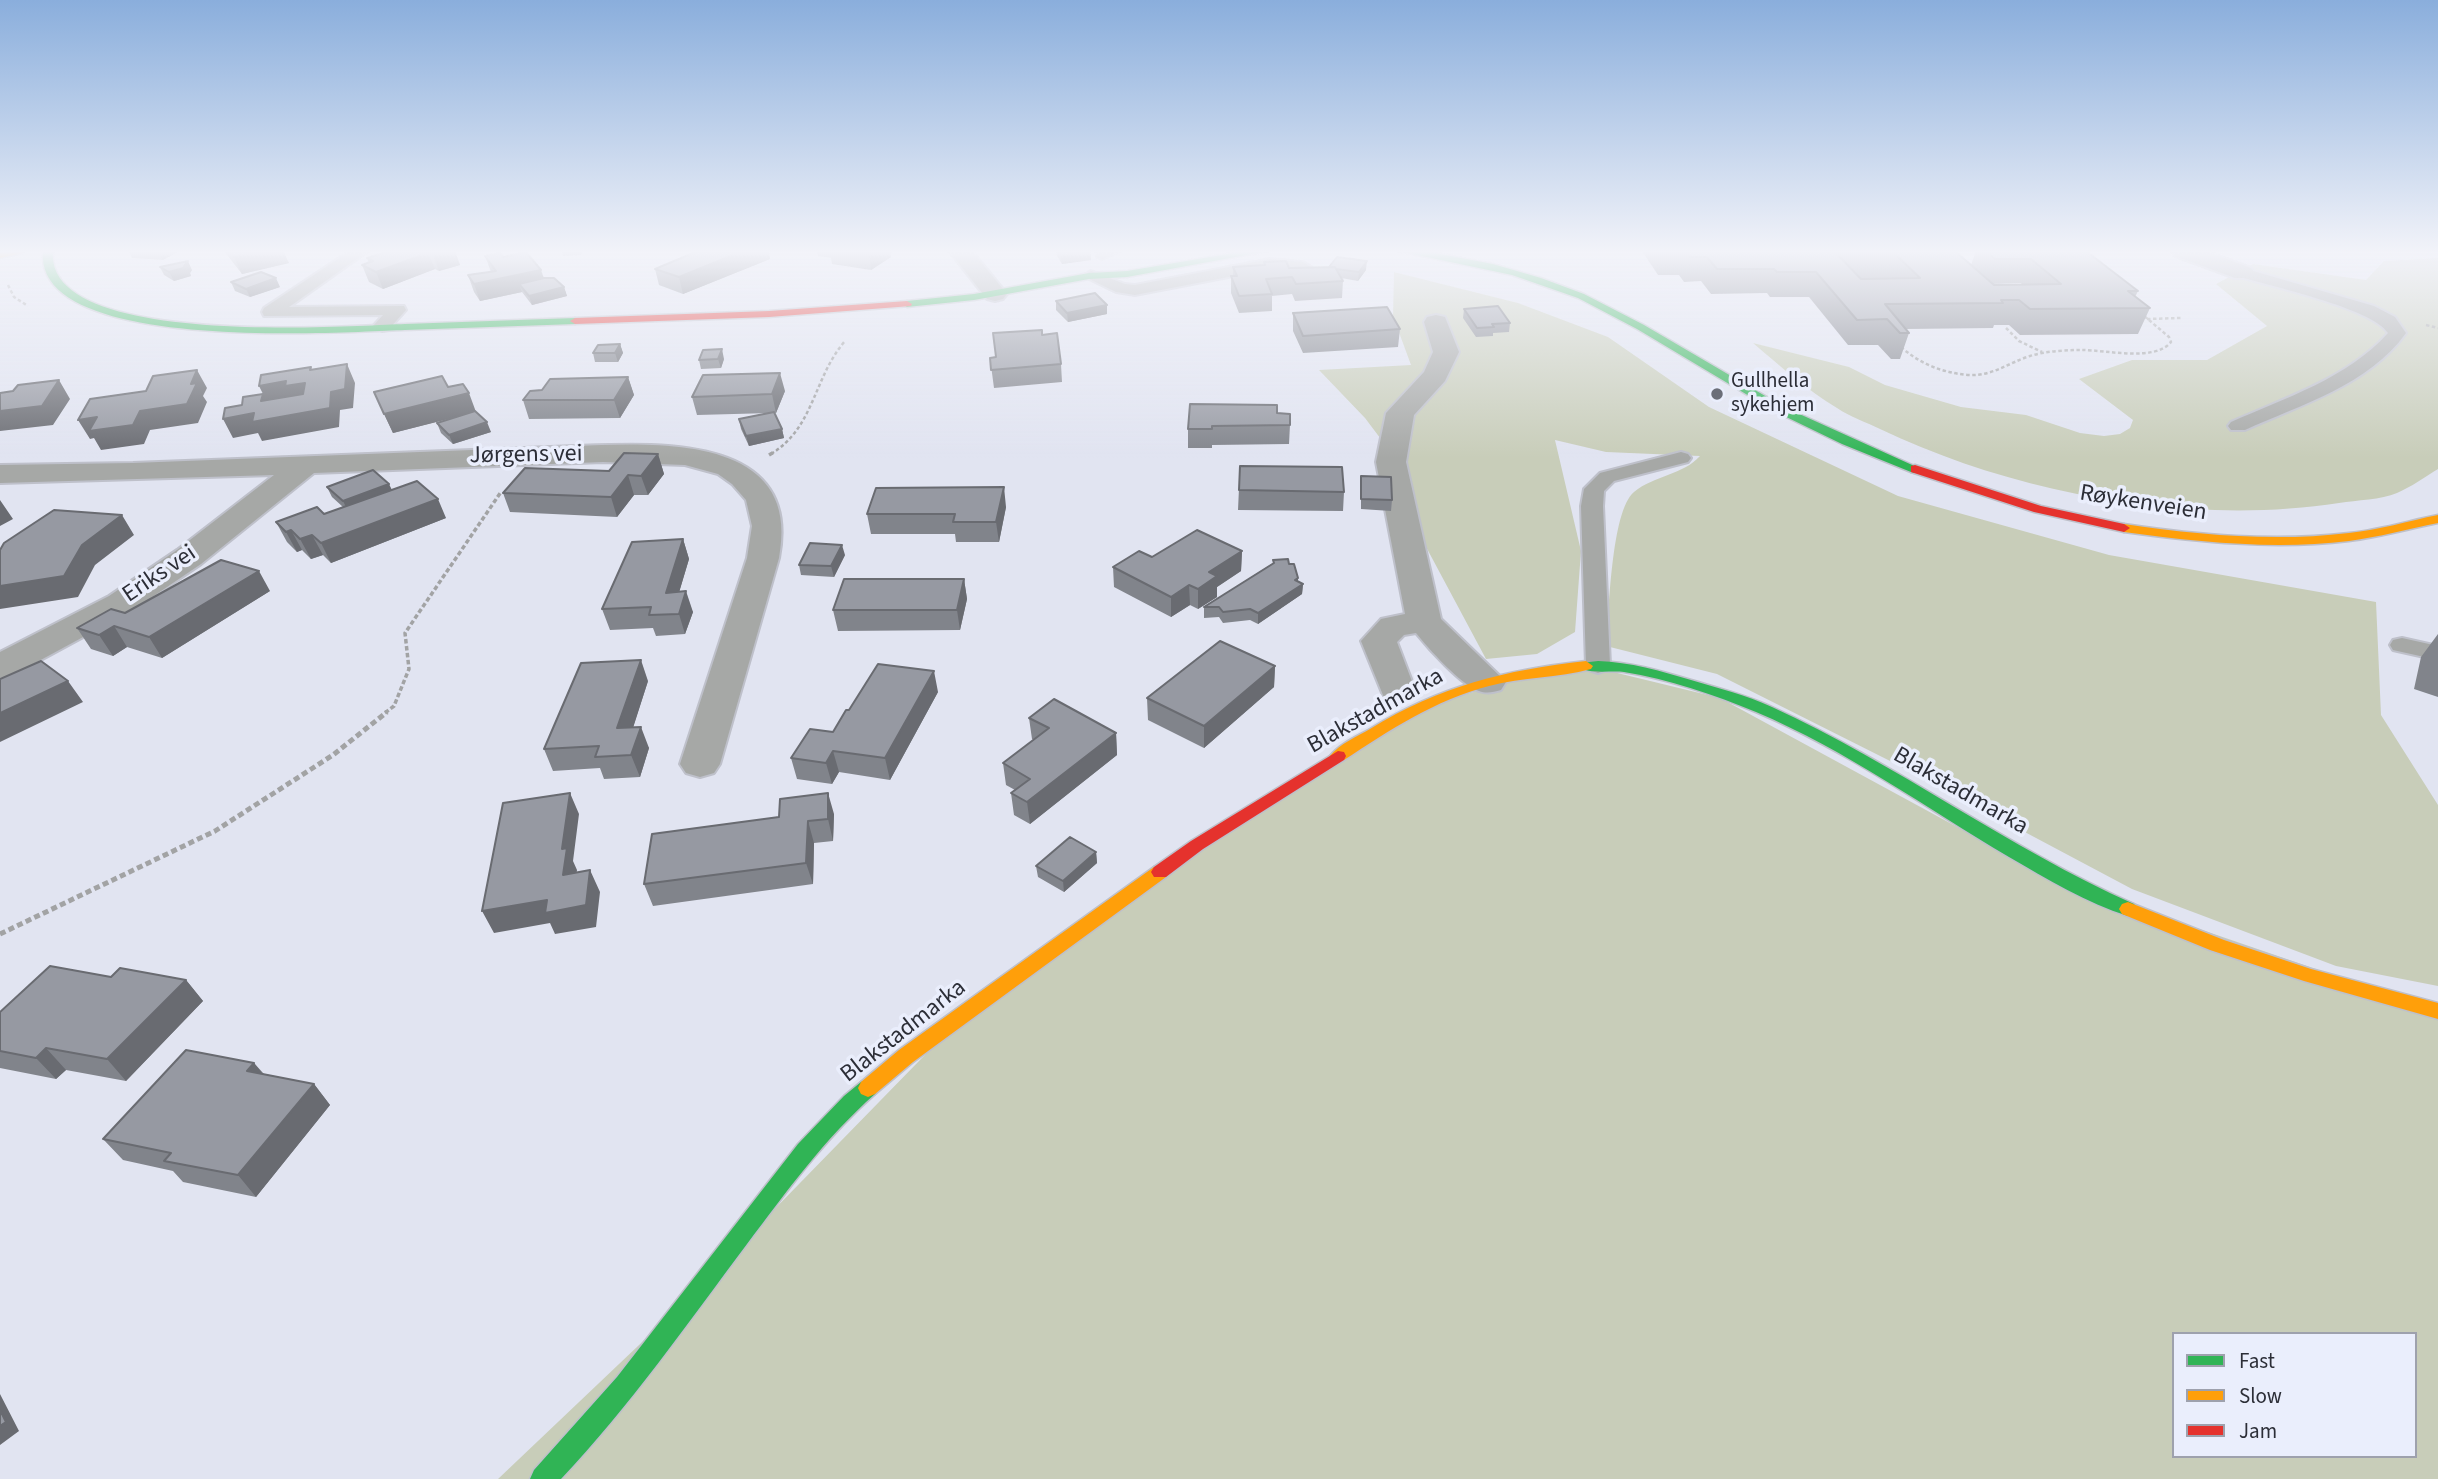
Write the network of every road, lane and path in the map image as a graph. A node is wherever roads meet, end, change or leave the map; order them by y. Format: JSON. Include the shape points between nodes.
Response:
{"nodes":[{"id":1,"x":152,"y":320,"type":"edge"},
{"id":2,"x":388,"y":320,"type":"edge"},
{"id":3,"x":592,"y":320,"type":"edge"},
{"id":4,"x":1628,"y":320,"type":"edge"},
{"id":5,"x":2148,"y":320,"type":"edge"},
{"id":6,"x":2387,"y":320,"type":"edge"},
{"id":7,"x":1436,"y":322,"type":"dead end"},
{"id":8,"x":382,"y":326,"type":"junction"},
{"id":9,"x":2006,"y":328,"type":"edge"},
{"id":10,"x":853,"y":337,"type":"dead end"},
{"id":11,"x":1896,"y":342,"type":"edge"},
{"id":12,"x":2042,"y":352,"type":"junction"},
{"id":13,"x":1727,"y":361,"type":"dead end"},
{"id":14,"x":2238,"y":426,"type":"dead end"},
{"id":15,"x":1851,"y":443,"type":"junction"},
{"id":16,"x":526,"y":457,"type":"junction"},
{"id":17,"x":1681,"y":458,"type":"dead end"},
{"id":18,"x":307,"y":464,"type":"junction"},
{"id":19,"x":731,"y":469,"type":"junction"},
{"id":20,"x":0,"y":474,"type":"edge"},
{"id":21,"x":2438,"y":519,"type":"edge"},
{"id":22,"x":1424,"y":621,"type":"junction"},
{"id":23,"x":2402,"y":645,"type":"dead end"},
{"id":24,"x":2438,"y":653,"type":"edge"},
{"id":25,"x":1598,"y":665,"type":"junction"},
{"id":26,"x":0,"y":667,"type":"edge"},
{"id":27,"x":1488,"y":682,"type":"junction"},
{"id":28,"x":1398,"y":692,"type":"dead end"},
{"id":29,"x":699,"y":764,"type":"dead end"},
{"id":30,"x":0,"y":934,"type":"edge"},
{"id":31,"x":2438,"y":1011,"type":"edge"},
{"id":32,"x":543,"y":1479,"type":"edge"}],
"edges":[{"from":1,"to":8,"type":"main road","via":[[240,329]]},
{"from":2,"to":8,"type":"lane"},
{"from":3,"to":8,"type":"main road"},
{"from":4,"to":15,"type":"main road","name":"Røykenveien","via":[[1756,397]]},
{"from":5,"to":12,"type":"path","via":[[2169,337],[2168,346],[2136,353]]},
{"from":6,"to":14,"type":"lane","via":[[2397,333],[2386,349],[2361,368]]},
{"from":7,"to":22,"type":"street","via":[[1446,352],[1436,375],[1400,413],[1391,462]]},
{"from":9,"to":12,"type":"path","via":[[2019,341]]},
{"from":10,"to":19,"type":"path","via":[[837,348],[797,436],[773,454]]},
{"from":11,"to":12,"type":"path","via":[[1917,361],[1966,374],[1997,372]]},
{"from":13,"to":15,"type":"main road","name":"Røykenveien"},
{"from":15,"to":21,"type":"main road","name":"Røykenveien","via":[[1993,496],[2164,534],[2231,540],[2335,538]]},
{"from":16,"to":18,"type":"street","name":"Jørgens vei"},
{"from":16,"to":19,"type":"street","name":"Jørgens vei","via":[[624,454],[704,458]]},
{"from":16,"to":30,"type":"path","via":[[405,633],[409,669],[394,706],[333,755],[215,831]]},
{"from":17,"to":25,"type":"lane","via":[[1607,477],[1594,489]]},
{"from":18,"to":20,"type":"street","name":"Jørgens vei"},
{"from":18,"to":26,"type":"street","name":"Eriks vei","via":[[121,603]]},
{"from":19,"to":29,"type":"street","name":"Jørgens vei","via":[[750,485],[769,524],[763,558]]},
{"from":22,"to":27,"type":"street"},
{"from":22,"to":28,"type":"street","via":[[1393,626],[1379,640]]},
{"from":23,"to":24,"type":"lane"},
{"from":25,"to":27,"type":"main road","name":"Blakstadmarka","via":[[1542,670]]},
{"from":25,"to":31,"type":"main road","name":"Blakstadmarka","via":[[1660,676],[1765,710],[2037,864],[2121,905],[2240,953]]},
{"from":27,"to":32,"type":"main road","name":"Blakstadmarka","via":[[1432,701],[1383,728],[1197,845],[905,1056],[840,1111],[586,1436]]}]}
